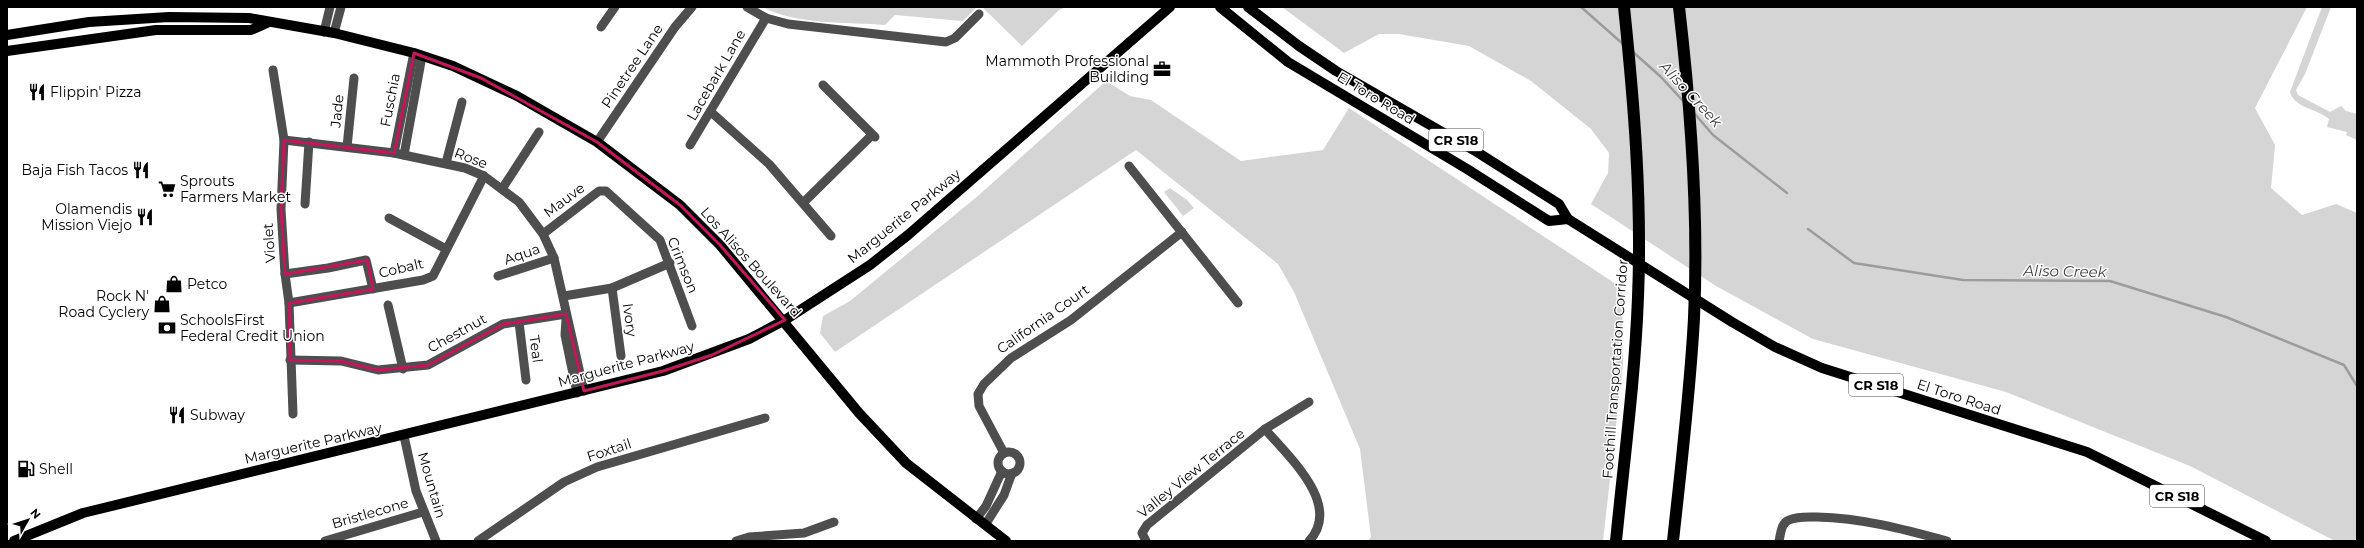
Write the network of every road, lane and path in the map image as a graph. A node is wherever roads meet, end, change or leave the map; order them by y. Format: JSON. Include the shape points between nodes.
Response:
{"nodes":[{"id":1,"x":330,"y":7,"type":"edge"},
{"id":2,"x":341,"y":7,"type":"edge"},
{"id":3,"x":615,"y":7,"type":"edge"},
{"id":4,"x":692,"y":7,"type":"edge"},
{"id":5,"x":747,"y":7,"type":"edge"},
{"id":6,"x":1170,"y":7,"type":"edge"},
{"id":7,"x":1220,"y":7,"type":"edge"},
{"id":8,"x":1248,"y":7,"type":"edge"},
{"id":9,"x":1624,"y":7,"type":"edge"},
{"id":10,"x":1680,"y":7,"type":"edge"},
{"id":11,"x":979,"y":14,"type":"dead end"},
{"id":12,"x":766,"y":18,"type":"junction"},
{"id":13,"x":267,"y":22,"type":"junction"},
{"id":14,"x":601,"y":26,"type":"dead end"},
{"id":15,"x":324,"y":32,"type":"junction"},
{"id":16,"x":334,"y":33,"type":"junction"},
{"id":17,"x":7,"y":35,"type":"edge"},
{"id":18,"x":7,"y":51,"type":"edge"},
{"id":19,"x":418,"y":55,"type":"junction"},
{"id":20,"x":273,"y":70,"type":"dead end"},
{"id":21,"x":354,"y":78,"type":"dead end"},
{"id":22,"x":823,"y":85,"type":"dead end"},
{"id":23,"x":462,"y":102,"type":"dead end"},
{"id":24,"x":711,"y":112,"type":"junction"},
{"id":25,"x":539,"y":132,"type":"dead end"},
{"id":26,"x":284,"y":140,"type":"junction"},
{"id":27,"x":310,"y":142,"type":"junction"},
{"id":28,"x":598,"y":142,"type":"junction"},
{"id":29,"x":690,"y":145,"type":"dead end"},
{"id":30,"x":347,"y":147,"type":"junction"},
{"id":31,"x":394,"y":152,"type":"junction"},
{"id":32,"x":404,"y":154,"type":"junction"},
{"id":33,"x":446,"y":163,"type":"junction"},
{"id":34,"x":1129,"y":166,"type":"dead end"},
{"id":35,"x":484,"y":176,"type":"junction"},
{"id":36,"x":502,"y":189,"type":"junction"},
{"id":37,"x":602,"y":190,"type":"joint"},
{"id":38,"x":804,"y":202,"type":"junction"},
{"id":39,"x":305,"y":204,"type":"dead end"},
{"id":40,"x":389,"y":218,"type":"dead end"},
{"id":41,"x":1568,"y":219,"type":"junction"},
{"id":42,"x":1182,"y":232,"type":"junction"},
{"id":43,"x":543,"y":234,"type":"junction"},
{"id":44,"x":831,"y":236,"type":"dead end"},
{"id":45,"x":446,"y":249,"type":"junction"},
{"id":46,"x":554,"y":258,"type":"junction"},
{"id":47,"x":670,"y":263,"type":"junction"},
{"id":48,"x":285,"y":274,"type":"junction"},
{"id":49,"x":498,"y":276,"type":"dead end"},
{"id":50,"x":612,"y":288,"type":"junction"},
{"id":51,"x":372,"y":289,"type":"junction"},
{"id":52,"x":564,"y":296,"type":"junction"},
{"id":53,"x":289,"y":303,"type":"junction"},
{"id":54,"x":1238,"y":303,"type":"dead end"},
{"id":55,"x":388,"y":305,"type":"dead end"},
{"id":56,"x":566,"y":314,"type":"junction"},
{"id":57,"x":785,"y":320,"type":"junction"},
{"id":58,"x":519,"y":322,"type":"junction"},
{"id":59,"x":692,"y":326,"type":"dead end"},
{"id":60,"x":621,"y":356,"type":"dead end"},
{"id":61,"x":290,"y":360,"type":"junction"},
{"id":62,"x":403,"y":369,"type":"junction"},
{"id":63,"x":526,"y":380,"type":"dead end"},
{"id":64,"x":581,"y":392,"type":"junction"},
{"id":65,"x":1309,"y":402,"type":"dead end"},
{"id":66,"x":292,"y":414,"type":"dead end"},
{"id":67,"x":764,"y":418,"type":"dead end"},
{"id":68,"x":1265,"y":429,"type":"junction"},
{"id":69,"x":404,"y":436,"type":"junction"},
{"id":70,"x":1004,"y":453,"type":"junction"},
{"id":71,"x":1002,"y":471,"type":"junction"},
{"id":72,"x":1012,"y":473,"type":"junction"},
{"id":73,"x":423,"y":512,"type":"junction"},
{"id":74,"x":976,"y":520,"type":"junction"},
{"id":75,"x":834,"y":522,"type":"dead end"},
{"id":76,"x":985,"y":526,"type":"junction"},
{"id":77,"x":2253,"y":537,"type":"edge"},
{"id":78,"x":14,"y":541,"type":"edge"},
{"id":79,"x":325,"y":541,"type":"edge"},
{"id":80,"x":436,"y":541,"type":"edge"},
{"id":81,"x":478,"y":541,"type":"edge"},
{"id":82,"x":736,"y":541,"type":"edge"},
{"id":83,"x":1006,"y":541,"type":"edge"},
{"id":84,"x":1146,"y":541,"type":"edge"},
{"id":85,"x":1309,"y":541,"type":"edge"},
{"id":86,"x":1616,"y":541,"type":"edge"},
{"id":87,"x":1674,"y":541,"type":"edge"},
{"id":88,"x":1779,"y":541,"type":"edge"},
{"id":89,"x":1947,"y":541,"type":"edge"},
{"id":90,"x":2266,"y":541,"type":"edge"}],
"edges":[{"from":1,"to":15,"type":"street"},
{"from":2,"to":16,"type":"street"},
{"from":3,"to":14,"type":"street"},
{"from":4,"to":28,"type":"street","name":"Pinetree Lane","via":[[675,27]]},
{"from":5,"to":12,"type":"street"},
{"from":6,"to":57,"type":"main road","name":"Marguerite Parkway","via":[[908,235],[870,265]]},
{"from":7,"to":41,"type":"main road","name":"El Toro Road","number":"CR S18","via":[[1288,62],[1549,221]]},
{"from":8,"to":41,"type":"main road","name":"El Toro Road","number":"CR S18","via":[[1298,46],[1336,71],[1477,152],[1559,204]]},
{"from":9,"to":86,"type":"highway","name":"Foothill Transportation Corridor","via":[[1637,160],[1639,244],[1638,308]]},
{"from":10,"to":87,"type":"highway","via":[[1689,100],[1694,204],[1692,343]]},
{"from":11,"to":12,"type":"street","via":[[955,38],[946,42],[788,24]]},
{"from":12,"to":24,"type":"street","name":"Lacebark Lane"},
{"from":13,"to":15,"type":"main road","name":"Los Alisos Boulevard"},
{"from":13,"to":17,"type":"main road","name":"Los Alisos Boulevard","via":[[249,18],[169,17],[89,22]]},
{"from":13,"to":18,"type":"main road","via":[[251,30],[156,30]]},
{"from":15,"to":16,"type":"main road","name":"Los Alisos Boulevard"},
{"from":16,"to":19,"type":"main road","name":"Los Alisos Boulevard"},
{"from":19,"to":28,"type":"main road","name":"Los Alisos Boulevard","via":[[453,66],[496,85]]},
{"from":19,"to":31,"type":"street","name":"Fuschia"},
{"from":19,"to":32,"type":"street","name":"Fuschia"},
{"from":20,"to":26,"type":"street","name":"Violet"},
{"from":21,"to":30,"type":"street","name":"Jade"},
{"from":22,"to":38,"type":"street","via":[[873,136]]},
{"from":23,"to":33,"type":"street"},
{"from":24,"to":29,"type":"street","name":"Lacebark Lane"},
{"from":24,"to":38,"type":"street","via":[[769,164]]},
{"from":25,"to":36,"type":"street"},
{"from":26,"to":27,"type":"street","name":"Rose"},
{"from":26,"to":48,"type":"street","name":"Violet","via":[[281,209]]},
{"from":27,"to":30,"type":"street","name":"Rose"},
{"from":27,"to":39,"type":"street"},
{"from":28,"to":57,"type":"main road","name":"Los Alisos Boulevard","via":[[680,205],[720,244]]},
{"from":30,"to":31,"type":"street","name":"Rose"},
{"from":31,"to":32,"type":"street","name":"Rose"},
{"from":32,"to":33,"type":"street","name":"Rose"},
{"from":33,"to":35,"type":"street","name":"Rose"},
{"from":34,"to":42,"type":"street"},
{"from":35,"to":36,"type":"street","name":"Rose"},
{"from":35,"to":45,"type":"street","name":"Cobalt"},
{"from":36,"to":43,"type":"street","name":"Rose","via":[[519,202]]},
{"from":37,"to":43,"type":"street","name":"Mauve"},
{"from":37,"to":47,"type":"street","name":"Crimson","via":[[657,237]]},
{"from":38,"to":44,"type":"street"},
{"from":40,"to":45,"type":"street"},
{"from":41,"to":77,"type":"main road","name":"El Toro Road","number":"CR S18","via":[[1732,322],[1793,355],[1822,368],[2087,452]]},
{"from":42,"to":54,"type":"street"},
{"from":42,"to":70,"type":"street","name":"California Court","via":[[1071,320],[1014,356],[984,384],[978,394],[979,406]]},
{"from":43,"to":46,"type":"street","name":"Rose"},
{"from":45,"to":51,"type":"street","name":"Cobalt","via":[[433,276]]},
{"from":46,"to":49,"type":"street","name":"Aqua"},
{"from":46,"to":52,"type":"street","name":"Rose"},
{"from":47,"to":50,"type":"street"},
{"from":47,"to":59,"type":"street","name":"Crimson"},
{"from":48,"to":51,"type":"street","via":[[366,260]]},
{"from":48,"to":53,"type":"street","name":"Violet"},
{"from":50,"to":52,"type":"street"},
{"from":50,"to":60,"type":"street","name":"Ivory"},
{"from":51,"to":53,"type":"street","name":"Cobalt"},
{"from":52,"to":56,"type":"street","name":"Rose"},
{"from":53,"to":61,"type":"street","name":"Violet"},
{"from":55,"to":62,"type":"street"},
{"from":56,"to":58,"type":"street","name":"Chestnut"},
{"from":56,"to":64,"type":"street","name":"Rose","via":[[565,335]]},
{"from":57,"to":64,"type":"main road","name":"Marguerite Parkway","via":[[712,355],[663,371]]},
{"from":57,"to":74,"type":"main road","name":"Los Alisos Boulevard","via":[[859,413],[906,463]]},
{"from":58,"to":62,"type":"street","name":"Chestnut","via":[[503,324],[428,365]]},
{"from":58,"to":63,"type":"street","name":"Teal"},
{"from":61,"to":62,"type":"street","name":"Chestnut","via":[[342,361],[378,370]]},
{"from":61,"to":66,"type":"street","name":"Violet"},
{"from":64,"to":69,"type":"main road","name":"Marguerite Parkway"},
{"from":65,"to":68,"type":"street","name":"Valley View Terrace"},
{"from":67,"to":81,"type":"street","name":"Foxtail","via":[[597,467],[558,485]]},
{"from":68,"to":84,"type":"street","name":"Valley View Terrace","via":[[1144,527],[1142,536]]},
{"from":68,"to":85,"type":"street","name":"Valley View Terrace","via":[[1308,480],[1315,493],[1319,524]]},
{"from":69,"to":73,"type":"street","name":"Mountain"},
{"from":69,"to":78,"type":"main road","name":"Marguerite Parkway","via":[[83,513]]},
{"from":70,"to":71,"type":"street","via":[[998,462]]},
{"from":70,"to":72,"type":"street","via":[[1011,452],[1019,460],[1019,467]]},
{"from":71,"to":72,"type":"street"},
{"from":71,"to":74,"type":"street","via":[[986,506]]},
{"from":72,"to":76,"type":"street","via":[[1004,495]]},
{"from":73,"to":79,"type":"street","name":"Bristlecone"},
{"from":73,"to":80,"type":"street","name":"Mountain"},
{"from":74,"to":76,"type":"main road","name":"Los Alisos Boulevard"},
{"from":75,"to":82,"type":"street","via":[[804,534],[749,537]]},
{"from":76,"to":83,"type":"main road","name":"Los Alisos Boulevard"},
{"from":77,"to":90,"type":"main road","name":"El Toro Road","number":"CR S18"},
{"from":88,"to":89,"type":"street","via":[[1783,526],[1788,520],[1800,517],[1848,518],[1873,522]]}]}
